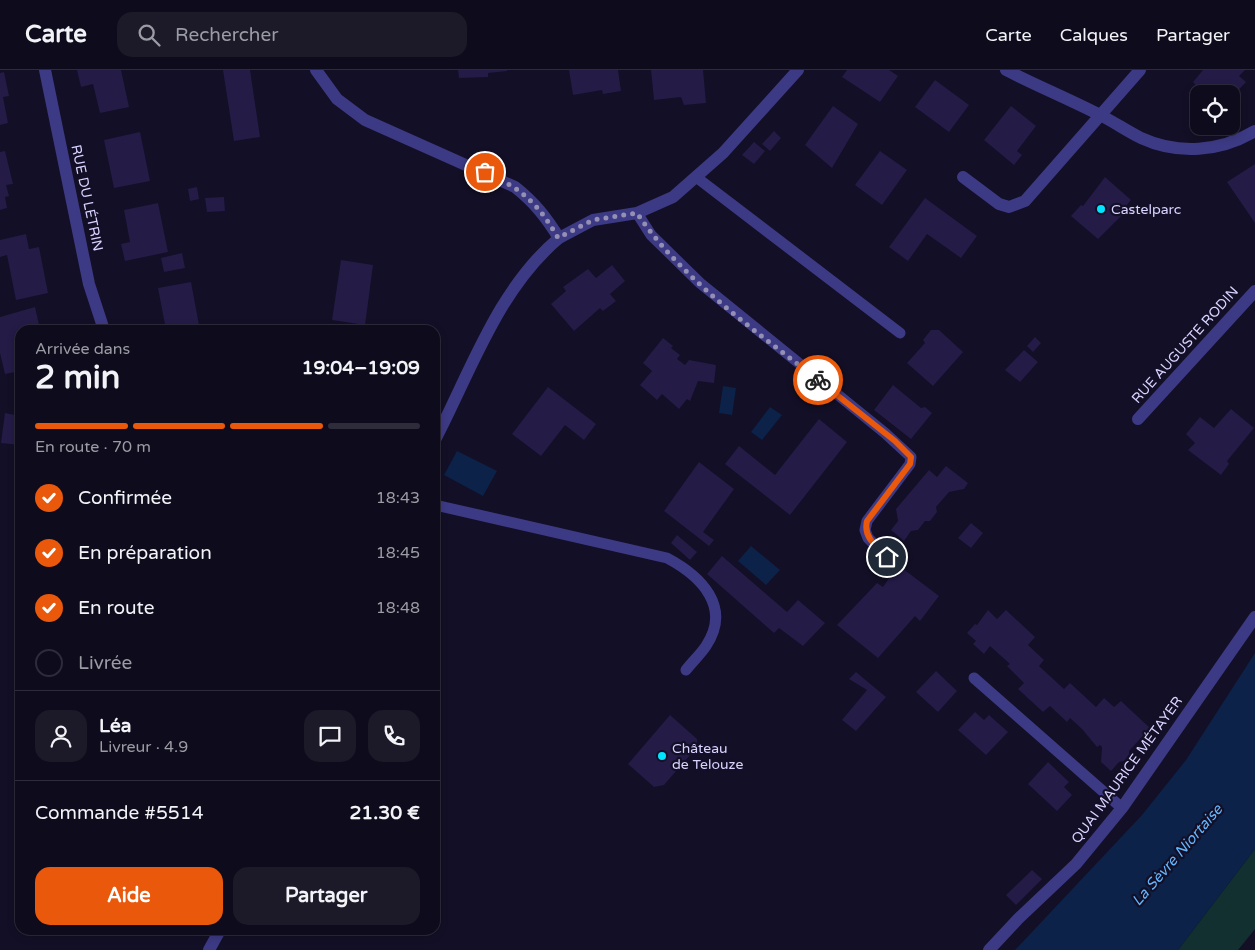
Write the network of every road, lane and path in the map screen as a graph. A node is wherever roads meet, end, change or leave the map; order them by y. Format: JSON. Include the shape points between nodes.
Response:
{"nodes":[{"id":1,"x":45,"y":70,"type":"edge"},
{"id":2,"x":316,"y":70,"type":"edge"},
{"id":3,"x":798,"y":70,"type":"edge"},
{"id":4,"x":1006,"y":70,"type":"edge"},
{"id":5,"x":1140,"y":70,"type":"edge"},
{"id":6,"x":1100,"y":115,"type":"junction"},
{"id":7,"x":1255,"y":132,"type":"edge"},
{"id":8,"x":696,"y":177,"type":"junction"},
{"id":9,"x":963,"y":177,"type":"dead end"},
{"id":10,"x":637,"y":213,"type":"junction"},
{"id":11,"x":558,"y":238,"type":"junction"},
{"id":12,"x":1255,"y":291,"type":"edge"},
{"id":13,"x":102,"y":325,"type":"edge"},
{"id":14,"x":900,"y":333,"type":"dead end"},
{"id":15,"x":1138,"y":420,"type":"dead end"},
{"id":16,"x":440,"y":430,"type":"edge"},
{"id":17,"x":440,"y":506,"type":"edge"},
{"id":18,"x":887,"y":557,"type":"dead end"},
{"id":19,"x":1255,"y":618,"type":"edge"},
{"id":20,"x":686,"y":670,"type":"dead end"},
{"id":21,"x":974,"y":678,"type":"dead end"},
{"id":22,"x":1122,"y":808,"type":"junction"},
{"id":23,"x":217,"y":935,"type":"edge"},
{"id":24,"x":209,"y":950,"type":"edge"},
{"id":25,"x":988,"y":950,"type":"edge"}],
"edges":[{"from":1,"to":13,"type":"street","name":"RUE DU LÉTRIN","via":[[90,284]]},
{"from":2,"to":11,"type":"street","via":[[337,99],[365,120],[515,187],[544,214]]},
{"from":3,"to":8,"type":"street","via":[[723,153]]},
{"from":4,"to":6,"type":"street"},
{"from":5,"to":6,"type":"street"},
{"from":6,"to":7,"type":"street","via":[[1140,138],[1175,149],[1219,147]]},
{"from":6,"to":9,"type":"street","via":[[1025,201],[1017,206],[1008,208],[999,204]]},
{"from":8,"to":10,"type":"street","via":[[673,197]]},
{"from":8,"to":14,"type":"lane"},
{"from":10,"to":11,"type":"street","via":[[593,220]]},
{"from":10,"to":18,"type":"lane","via":[[651,234],[700,283],[911,457],[910,464],[867,521],[865,530],[868,538]]},
{"from":11,"to":16,"type":"street","via":[[523,273]]},
{"from":12,"to":15,"type":"street","name":"RUE AUGUSTE RODIN"},
{"from":17,"to":20,"type":"lane","via":[[667,558],[688,570],[715,603],[714,630],[706,647]]},
{"from":19,"to":22,"type":"street","name":"QUAI MAURICE MÉTAYER"},
{"from":21,"to":22,"type":"lane"},
{"from":22,"to":25,"type":"street","name":"QUAI MAURICE MÉTAYER","via":[[1076,864]]},
{"from":23,"to":24,"type":"street"}]}
